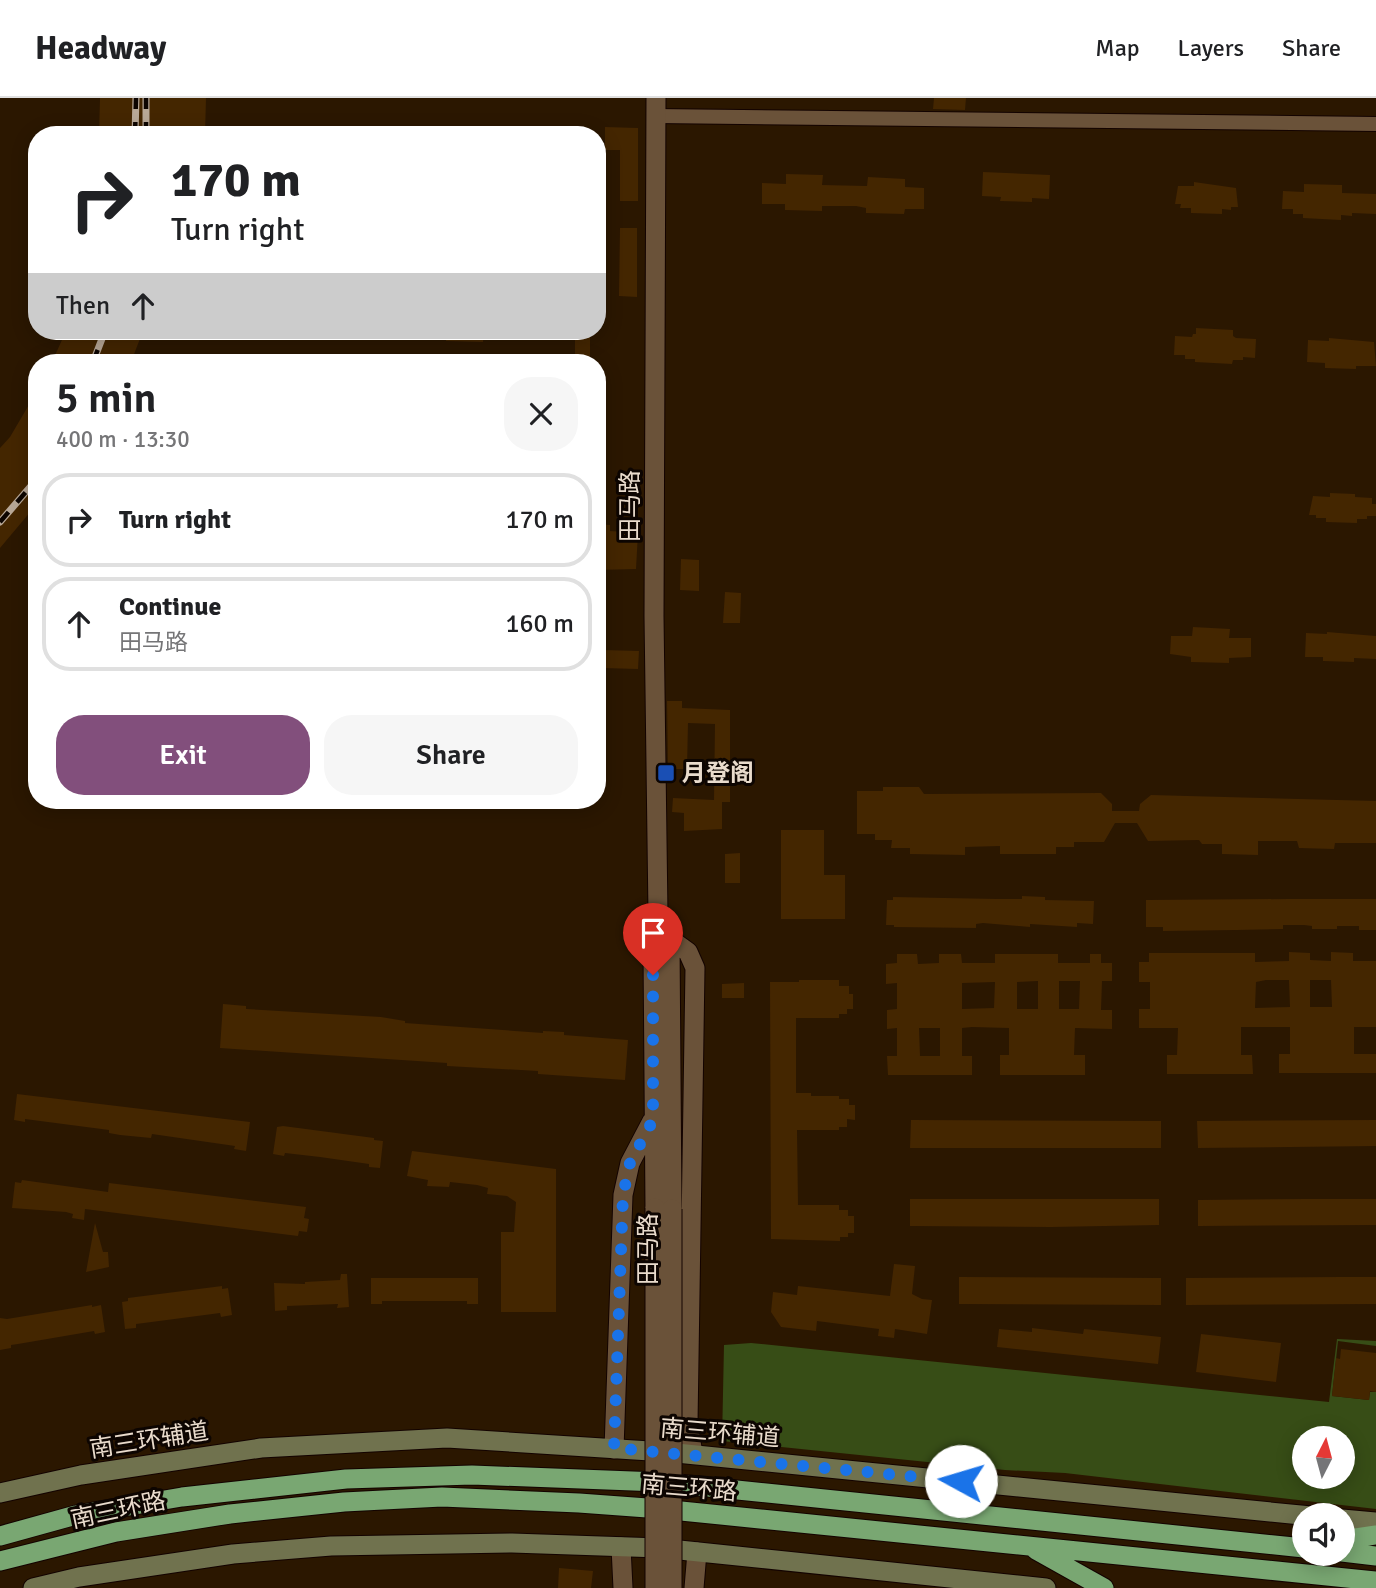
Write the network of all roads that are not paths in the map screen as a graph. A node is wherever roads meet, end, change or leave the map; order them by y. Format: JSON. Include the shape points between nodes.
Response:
{"nodes":[{"id":1,"x":655,"y":107,"type":"edge"},
{"id":2,"x":1376,"y":124,"type":"edge"},
{"id":3,"x":658,"y":914,"type":"junction"},
{"id":4,"x":670,"y":939,"type":"junction"},
{"id":5,"x":653,"y":1120,"type":"junction"},
{"id":6,"x":663,"y":1208,"type":"junction"},
{"id":7,"x":614,"y":1448,"type":"junction"},
{"id":8,"x":693,"y":1454,"type":"junction"},
{"id":9,"x":0,"y":1493,"type":"edge"},
{"id":10,"x":1292,"y":1514,"type":"edge"},
{"id":11,"x":1355,"y":1520,"type":"edge"},
{"id":12,"x":1376,"y":1522,"type":"edge"},
{"id":13,"x":1376,"y":1535,"type":"edge"},
{"id":14,"x":0,"y":1536,"type":"edge"},
{"id":15,"x":1355,"y":1538,"type":"edge"},
{"id":16,"x":1030,"y":1546,"type":"junction"},
{"id":17,"x":1292,"y":1546,"type":"edge"},
{"id":18,"x":621,"y":1547,"type":"junction"},
{"id":19,"x":697,"y":1552,"type":"junction"},
{"id":20,"x":1355,"y":1554,"type":"edge"},
{"id":21,"x":1376,"y":1556,"type":"edge"},
{"id":22,"x":0,"y":1561,"type":"edge"},
{"id":23,"x":107,"y":1581,"type":"edge"},
{"id":24,"x":1376,"y":1581,"type":"edge"},
{"id":25,"x":80,"y":1583,"type":"edge"},
{"id":26,"x":33,"y":1588,"type":"edge"},
{"id":27,"x":623,"y":1588,"type":"edge"},
{"id":28,"x":655,"y":1588,"type":"edge"},
{"id":29,"x":672,"y":1588,"type":"edge"},
{"id":30,"x":694,"y":1588,"type":"edge"},
{"id":31,"x":1046,"y":1588,"type":"edge"},
{"id":32,"x":1104,"y":1588,"type":"edge"}],
"edges":[{"from":1,"to":2,"type":"street"},
{"from":1,"to":3,"type":"street","name":"田马路"},
{"from":3,"to":4,"type":"street","name":"田马路"},
{"from":3,"to":5,"type":"street","name":"田马路","via":[[653,951]]},
{"from":4,"to":6,"type":"street","name":"田马路"},
{"from":4,"to":8,"type":"street","via":[[688,952],[695,968],[688,1423]]},
{"from":5,"to":6,"type":"street","name":"田马路"},
{"from":5,"to":7,"type":"street","via":[[630,1163],[623,1195]]},
{"from":6,"to":28,"type":"street","name":"田马路","bridge":true},
{"from":6,"to":29,"type":"street","name":"田马路","bridge":true},
{"from":7,"to":8,"type":"main road","name":"南三环辅道"},
{"from":7,"to":9,"type":"main road","name":"南三环辅道","via":[[447,1438],[261,1448],[81,1475]]},
{"from":8,"to":10,"type":"main road","name":"南三环辅道"},
{"from":11,"to":12,"type":"main road"},
{"from":13,"to":15,"type":"highway"},
{"from":14,"to":17,"type":"highway","name":"南三环路","via":[[76,1515],[227,1491],[346,1479],[472,1475],[659,1482]]},
{"from":16,"to":22,"type":"highway","name":"南三环路","via":[[661,1509],[442,1497],[230,1514],[116,1532]]},
{"from":16,"to":24,"type":"highway","name":"南三环路"},
{"from":16,"to":32,"type":"highway"},
{"from":18,"to":19,"type":"main road"},
{"from":18,"to":23,"type":"main road","via":[[512,1543],[331,1546],[233,1554]]},
{"from":18,"to":27,"type":"street"},
{"from":19,"to":30,"type":"street"},
{"from":19,"to":31,"type":"main road"},
{"from":20,"to":21,"type":"highway"},
{"from":23,"to":25,"type":"main road"},
{"from":25,"to":26,"type":"main road"}]}
